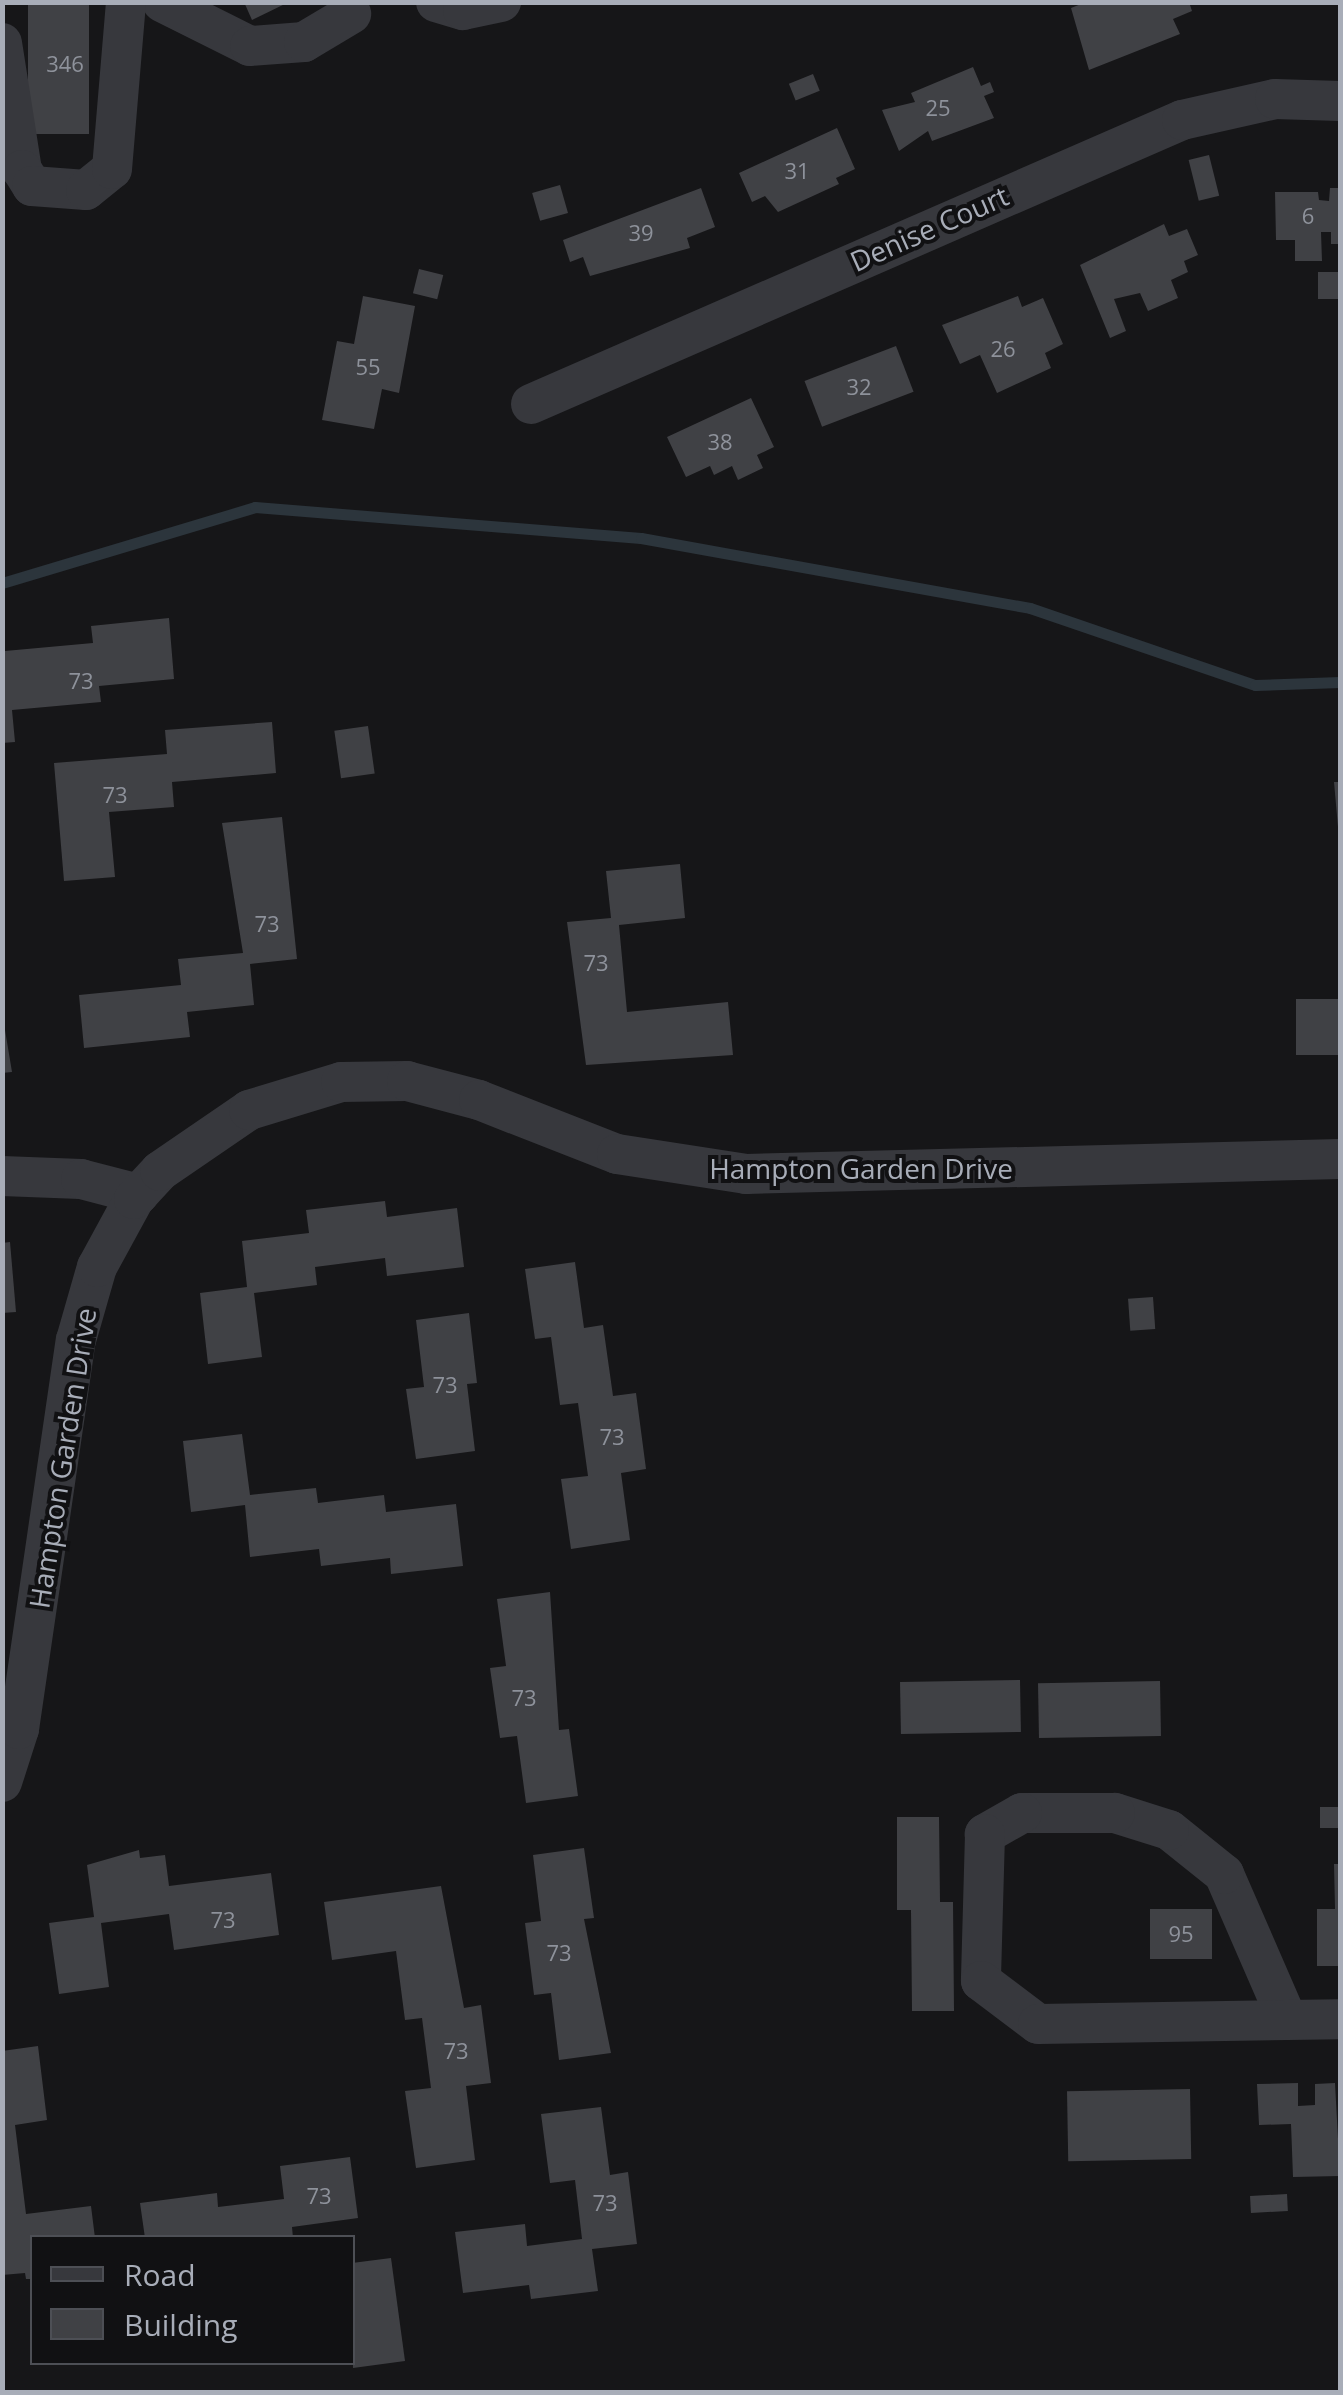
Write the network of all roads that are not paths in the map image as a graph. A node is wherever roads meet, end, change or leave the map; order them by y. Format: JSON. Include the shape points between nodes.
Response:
{"nodes":[{"id":1,"x":126,"y":2,"type":"edge"},
{"id":2,"x":162,"y":2,"type":"edge"},
{"id":3,"x":436,"y":2,"type":"edge"},
{"id":4,"x":501,"y":2,"type":"edge"},
{"id":5,"x":351,"y":14,"type":"dead end"},
{"id":6,"x":2,"y":44,"type":"edge"},
{"id":7,"x":1340,"y":100,"type":"edge"},
{"id":8,"x":531,"y":404,"type":"dead end"},
{"id":9,"x":1340,"y":1159,"type":"edge"},
{"id":10,"x":2,"y":1176,"type":"edge"},
{"id":11,"x":138,"y":1194,"type":"junction"},
{"id":12,"x":2,"y":1782,"type":"edge"},
{"id":13,"x":1340,"y":2019,"type":"edge"},
{"id":14,"x":1286,"y":2020,"type":"junction"}],
"edges":[{"from":1,"to":6,"type":"street","via":[[112,168],[86,190],[32,186],[22,170]]},
{"from":2,"to":5,"type":"street","via":[[250,46],[304,42]]},
{"from":3,"to":4,"type":"street","via":[[463,10]]},
{"from":7,"to":8,"type":"street","name":"Denise Court","via":[[1275,99],[1164,126]]},
{"from":9,"to":11,"type":"street","name":"Hampton Garden Drive","via":[[746,1174],[617,1154],[455,1092],[373,1080],[308,1088],[249,1110],[190,1146]]},
{"from":10,"to":11,"type":"street","via":[[81,1179]]},
{"from":11,"to":12,"type":"street","name":"Hampton Garden Drive","via":[[114,1231],[85,1303],[19,1730]]},
{"from":13,"to":14,"type":"street"},
{"from":14,"to":14,"type":"street","via":[[1038,2024],[982,1981],[985,1834],[1022,1813],[1114,1813],[1169,1830],[1224,1874]]}]}
